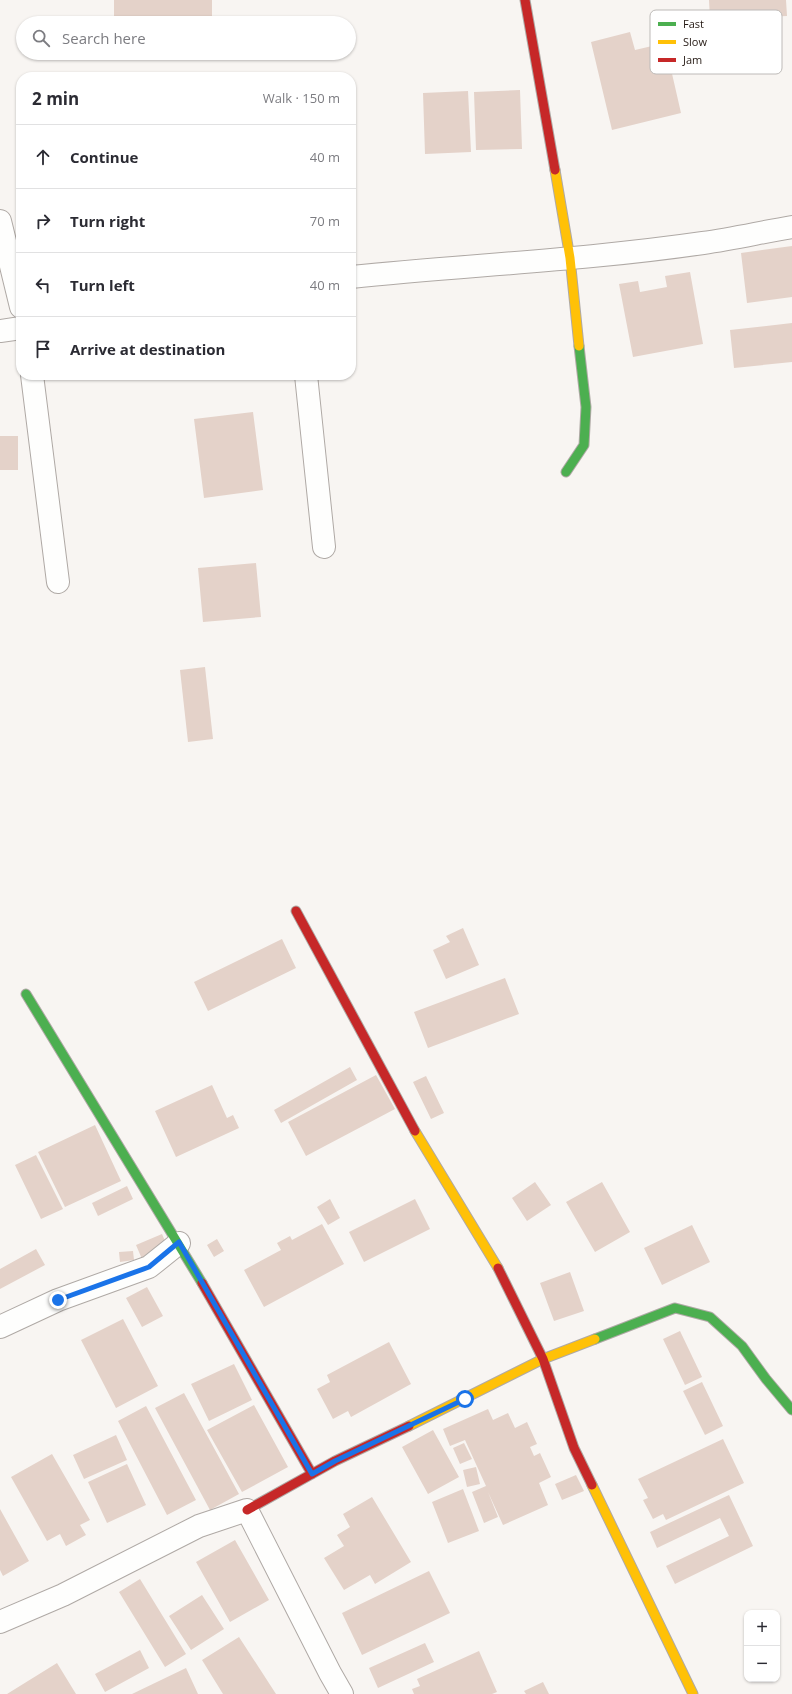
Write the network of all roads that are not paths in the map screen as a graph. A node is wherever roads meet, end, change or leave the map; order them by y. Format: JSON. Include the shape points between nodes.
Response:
{"nodes":[{"id":1,"x":525,"y":0,"type":"edge"},
{"id":2,"x":0,"y":221,"type":"edge"},
{"id":3,"x":792,"y":227,"type":"edge"},
{"id":4,"x":570,"y":258,"type":"junction"},
{"id":5,"x":356,"y":276,"type":"edge"},
{"id":6,"x":16,"y":287,"type":"edge"},
{"id":7,"x":16,"y":329,"type":"edge"},
{"id":8,"x":0,"y":331,"type":"edge"},
{"id":9,"x":33,"y":380,"type":"edge"},
{"id":10,"x":307,"y":380,"type":"edge"},
{"id":11,"x":566,"y":472,"type":"dead end"},
{"id":12,"x":324,"y":547,"type":"dead end"},
{"id":13,"x":58,"y":582,"type":"dead end"},
{"id":14,"x":296,"y":911,"type":"dead end"},
{"id":15,"x":26,"y":994,"type":"dead end"},
{"id":16,"x":179,"y":1242,"type":"junction"},
{"id":17,"x":0,"y":1326,"type":"edge"},
{"id":18,"x":543,"y":1359,"type":"junction"},
{"id":19,"x":792,"y":1410,"type":"edge"},
{"id":20,"x":312,"y":1474,"type":"junction"},
{"id":21,"x":247,"y":1510,"type":"junction"},
{"id":22,"x":0,"y":1622,"type":"edge"},
{"id":23,"x":342,"y":1694,"type":"edge"},
{"id":24,"x":693,"y":1694,"type":"edge"}],
"edges":[{"from":1,"to":4,"type":"street"},
{"from":2,"to":6,"type":"street"},
{"from":3,"to":4,"type":"street","via":[[702,243]]},
{"from":4,"to":5,"type":"street"},
{"from":4,"to":11,"type":"street","via":[[586,407],[584,445]]},
{"from":7,"to":8,"type":"street"},
{"from":9,"to":13,"type":"street"},
{"from":10,"to":12,"type":"street"},
{"from":14,"to":18,"type":"street","via":[[426,1151],[494,1257]]},
{"from":15,"to":16,"type":"street"},
{"from":16,"to":17,"type":"street","via":[[149,1267],[58,1300]]},
{"from":16,"to":20,"type":"street"},
{"from":18,"to":19,"type":"street","via":[[675,1308],[710,1317],[742,1346]]},
{"from":18,"to":20,"type":"street"},
{"from":18,"to":24,"type":"street","via":[[574,1448]]},
{"from":20,"to":21,"type":"street"},
{"from":21,"to":22,"type":"street","via":[[199,1526],[63,1595]]},
{"from":21,"to":23,"type":"street"}]}
